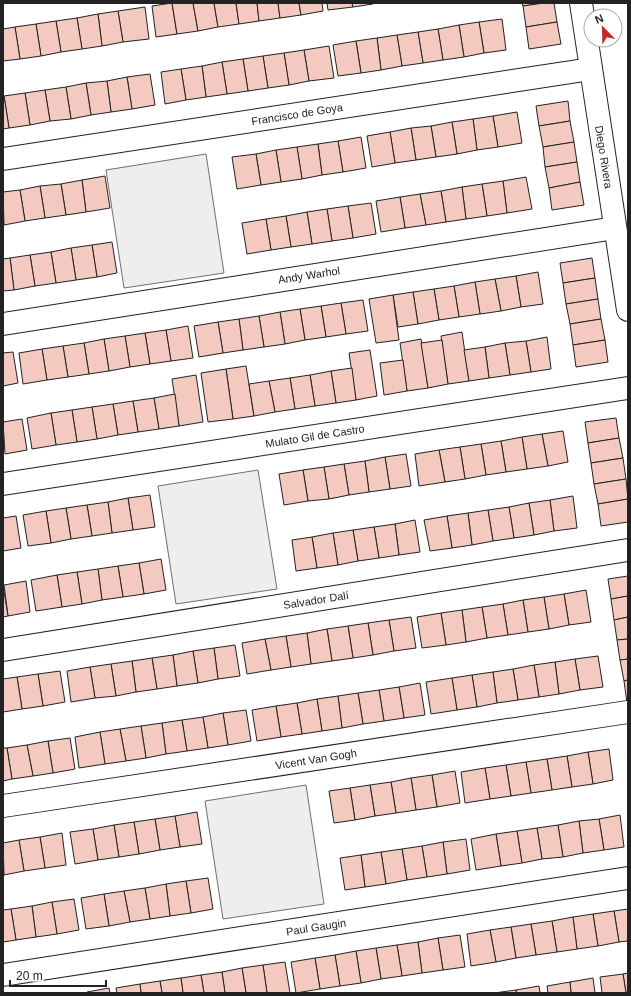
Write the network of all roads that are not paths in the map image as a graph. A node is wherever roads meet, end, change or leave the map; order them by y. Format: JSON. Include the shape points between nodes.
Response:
{"nodes":[{"id":1,"x":581,"y":3,"type":"edge"},
{"id":2,"x":591,"y":69,"type":"junction"},
{"id":3,"x":3,"y":159,"type":"edge"},
{"id":4,"x":615,"y":228,"type":"junction"},
{"id":5,"x":628,"y":310,"type":"edge"},
{"id":6,"x":3,"y":324,"type":"edge"},
{"id":7,"x":628,"y":388,"type":"edge"},
{"id":8,"x":3,"y":484,"type":"edge"},
{"id":9,"x":628,"y":550,"type":"edge"},
{"id":10,"x":3,"y":650,"type":"edge"},
{"id":11,"x":628,"y":712,"type":"edge"},
{"id":12,"x":3,"y":806,"type":"edge"},
{"id":13,"x":628,"y":878,"type":"edge"},
{"id":14,"x":3,"y":975,"type":"edge"}],
"edges":[{"from":1,"to":2,"type":"street","name":"Diego Rivera"},
{"from":2,"to":3,"type":"street","name":"Francisco de Goya"},
{"from":2,"to":4,"type":"street","name":"Diego Rivera"},
{"from":4,"to":5,"type":"street","name":"Diego Rivera"},
{"from":4,"to":6,"type":"street","name":"Andy Warhol"},
{"from":7,"to":8,"type":"street","name":"Mulato Gil de Castro"},
{"from":9,"to":10,"type":"street","name":"Salvador Dalí"},
{"from":11,"to":12,"type":"street","name":"Vicent Van Gogh"},
{"from":13,"to":14,"type":"street","name":"Paul Gaugin"}]}
